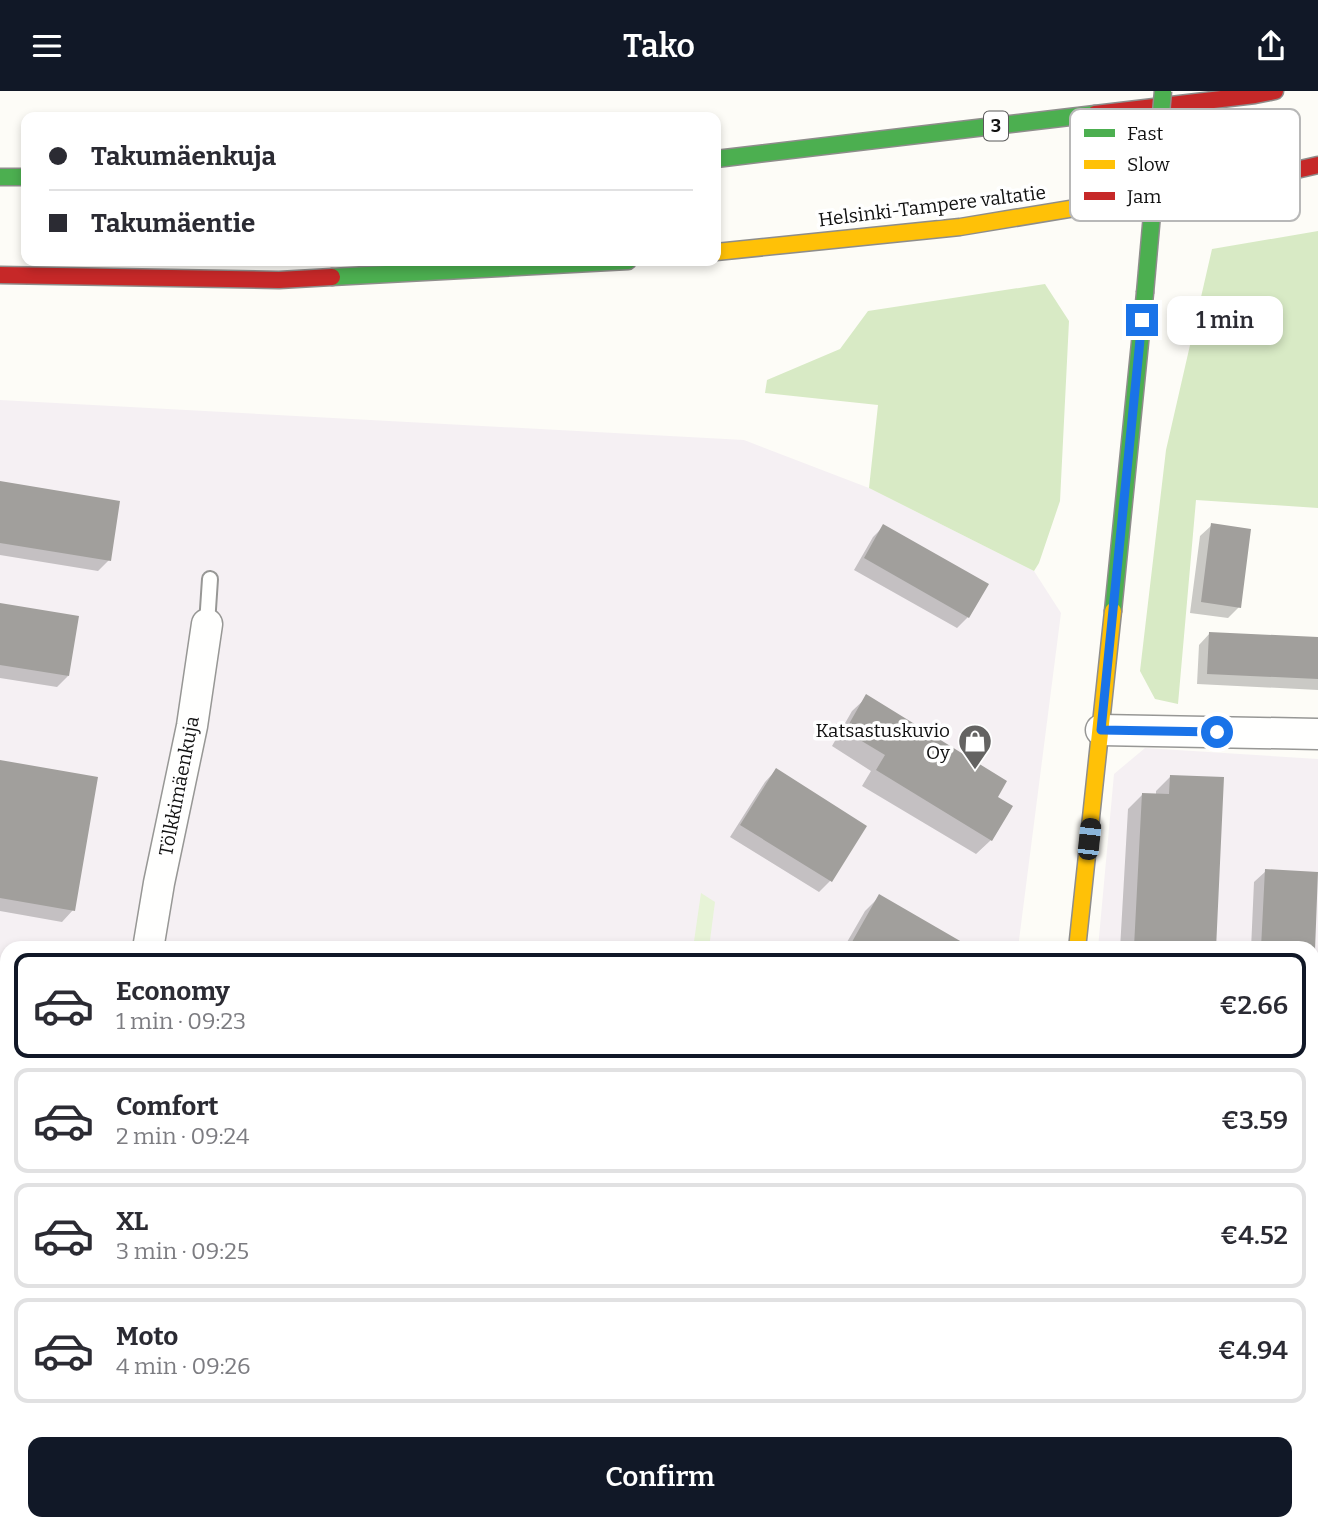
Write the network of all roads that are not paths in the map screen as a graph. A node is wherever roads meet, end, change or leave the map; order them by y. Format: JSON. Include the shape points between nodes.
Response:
{"nodes":[{"id":1,"x":1163,"y":91,"type":"edge"},
{"id":2,"x":1275,"y":91,"type":"edge"},
{"id":3,"x":1139,"y":109,"type":"edge"},
{"id":4,"x":1161,"y":109,"type":"edge"},
{"id":5,"x":1070,"y":117,"type":"edge"},
{"id":6,"x":721,"y":158,"type":"edge"},
{"id":7,"x":1318,"y":165,"type":"edge"},
{"id":8,"x":1300,"y":169,"type":"edge"},
{"id":9,"x":0,"y":177,"type":"edge"},
{"id":10,"x":21,"y":177,"type":"edge"},
{"id":11,"x":1070,"y":209,"type":"edge"},
{"id":12,"x":1151,"y":221,"type":"edge"},
{"id":13,"x":721,"y":251,"type":"edge"},
{"id":14,"x":451,"y":266,"type":"edge"},
{"id":15,"x":0,"y":275,"type":"edge"},
{"id":16,"x":210,"y":579,"type":"dead end"},
{"id":17,"x":207,"y":624,"type":"joint"},
{"id":18,"x":1101,"y":730,"type":"junction"},
{"id":19,"x":1318,"y":734,"type":"edge"},
{"id":20,"x":149,"y":941,"type":"edge"},
{"id":21,"x":1078,"y":941,"type":"edge"}],
"edges":[{"from":1,"to":4,"type":"main road","bridge":true},
{"from":2,"to":3,"type":"main road","number":"3"},
{"from":5,"to":6,"type":"main road","number":"3"},
{"from":7,"to":8,"type":"main road","name":"Helsinki-Tampere valtatie"},
{"from":9,"to":10,"type":"main road"},
{"from":11,"to":13,"type":"main road","name":"Helsinki-Tampere valtatie","via":[[960,227]]},
{"from":12,"to":18,"type":"main road","bridge":true},
{"from":14,"to":15,"type":"main road","via":[[279,280]]},
{"from":16,"to":17,"type":"lane"},
{"from":17,"to":20,"type":"street","name":"Tölkkimäenkuja"},
{"from":18,"to":19,"type":"street"},
{"from":18,"to":21,"type":"main road"}]}
